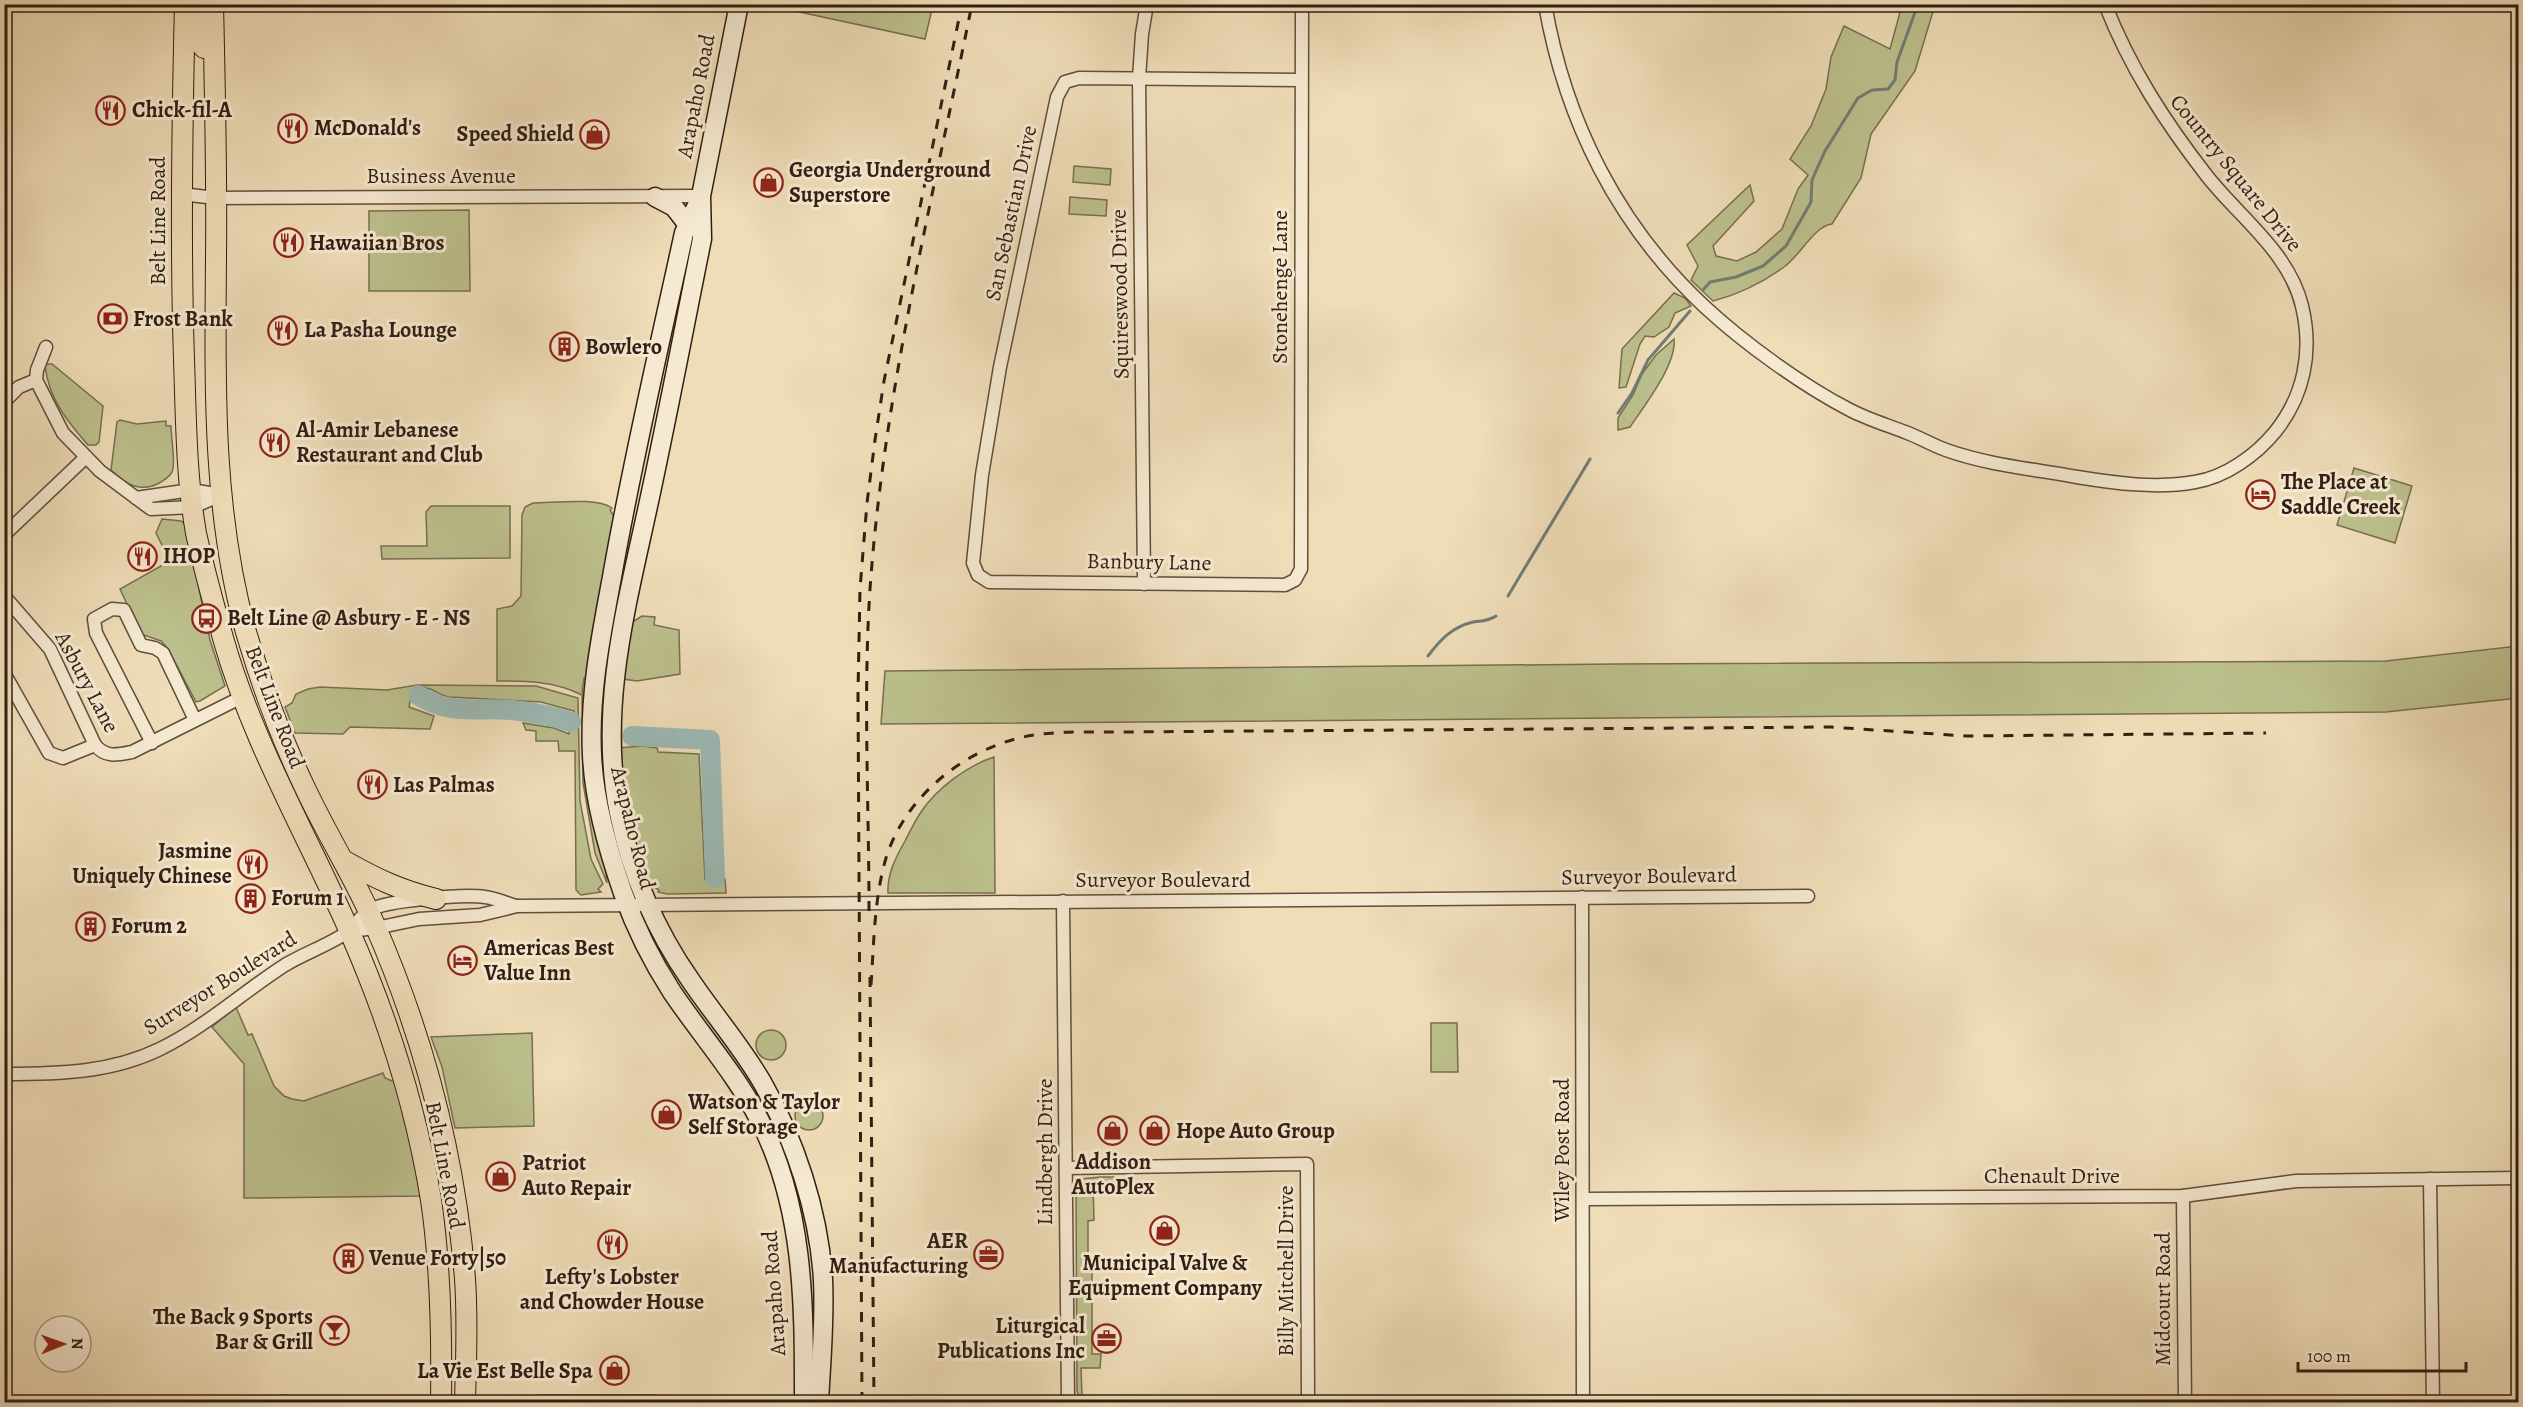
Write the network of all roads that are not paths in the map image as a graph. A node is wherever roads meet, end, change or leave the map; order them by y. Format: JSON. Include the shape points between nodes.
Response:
{"nodes":[{"id":1,"x":185,"y":4,"type":"edge"},
{"id":2,"x":198,"y":4,"type":"edge"},
{"id":3,"x":213,"y":4,"type":"edge"},
{"id":4,"x":739,"y":4,"type":"edge"},
{"id":5,"x":1147,"y":4,"type":"edge"},
{"id":6,"x":1302,"y":4,"type":"edge"},
{"id":7,"x":1545,"y":4,"type":"edge"},
{"id":8,"x":2105,"y":4,"type":"edge"},
{"id":9,"x":214,"y":50,"type":"junction"},
{"id":10,"x":1139,"y":78,"type":"junction"},
{"id":11,"x":1302,"y":80,"type":"junction"},
{"id":12,"x":181,"y":194,"type":"junction"},
{"id":13,"x":701,"y":196,"type":"junction"},
{"id":14,"x":655,"y":197,"type":"junction"},
{"id":15,"x":216,"y":198,"type":"junction"},
{"id":16,"x":688,"y":225,"type":"junction"},
{"id":17,"x":46,"y":347,"type":"dead end"},
{"id":18,"x":36,"y":380,"type":"junction"},
{"id":19,"x":4,"y":402,"type":"edge"},
{"id":20,"x":86,"y":457,"type":"junction"},
{"id":21,"x":220,"y":495,"type":"junction"},
{"id":22,"x":136,"y":498,"type":"junction"},
{"id":23,"x":192,"y":499,"type":"junction"},
{"id":24,"x":4,"y":535,"type":"edge"},
{"id":25,"x":1301,"y":569,"type":"joint"},
{"id":26,"x":989,"y":582,"type":"joint"},
{"id":27,"x":1144,"y":584,"type":"junction"},
{"id":28,"x":4,"y":596,"type":"edge"},
{"id":29,"x":4,"y":673,"type":"edge"},
{"id":30,"x":242,"y":697,"type":"junction"},
{"id":31,"x":195,"y":720,"type":"junction"},
{"id":32,"x":152,"y":743,"type":"junction"},
{"id":33,"x":96,"y":745,"type":"junction"},
{"id":34,"x":343,"y":860,"type":"junction"},
{"id":35,"x":1808,"y":896,"type":"dead end"},
{"id":36,"x":1582,"y":897,"type":"junction"},
{"id":37,"x":436,"y":899,"type":"junction"},
{"id":38,"x":1064,"y":901,"type":"junction"},
{"id":39,"x":627,"y":905,"type":"junction"},
{"id":40,"x":648,"y":905,"type":"junction"},
{"id":41,"x":517,"y":906,"type":"junction"},
{"id":42,"x":373,"y":920,"type":"junction"},
{"id":43,"x":349,"y":931,"type":"junction"},
{"id":44,"x":4,"y":1074,"type":"edge"},
{"id":45,"x":777,"y":1110,"type":"junction"},
{"id":46,"x":759,"y":1119,"type":"junction"},
{"id":47,"x":446,"y":1143,"type":"junction"},
{"id":48,"x":421,"y":1148,"type":"junction"},
{"id":49,"x":1066,"y":1168,"type":"junction"},
{"id":50,"x":2518,"y":1178,"type":"edge"},
{"id":51,"x":2430,"y":1179,"type":"junction"},
{"id":52,"x":2183,"y":1196,"type":"junction"},
{"id":53,"x":1584,"y":1199,"type":"junction"},
{"id":54,"x":441,"y":1402,"type":"edge"},
{"id":55,"x":465,"y":1402,"type":"edge"},
{"id":56,"x":540,"y":1402,"type":"edge"},
{"id":57,"x":656,"y":1402,"type":"edge"},
{"id":58,"x":804,"y":1402,"type":"edge"},
{"id":59,"x":819,"y":1402,"type":"edge"},
{"id":60,"x":1068,"y":1402,"type":"edge"},
{"id":61,"x":1308,"y":1402,"type":"edge"},
{"id":62,"x":1583,"y":1402,"type":"edge"},
{"id":63,"x":2185,"y":1402,"type":"edge"},
{"id":64,"x":2433,"y":1402,"type":"edge"}],
"edges":[{"from":1,"to":12,"type":"main road","name":"Belt Line Road"},
{"from":2,"to":9,"type":"main road","via":[[200,43]]},
{"from":3,"to":9,"type":"main road","name":"Belt Line Road"},
{"from":4,"to":13,"type":"main road","name":"Arapaho Road"},
{"from":5,"to":10,"type":"street","name":"Squireswood Drive"},
{"from":6,"to":11,"type":"street","name":"Stonehenge Lane"},
{"from":7,"to":8,"type":"street","name":"Country Square Drive","via":[[1552,43],[1578,122],[1625,216],[1703,305],[1777,363],[1851,411],[1948,451],[2086,479],[2147,484],[2198,482],[2237,465],[2261,449],[2298,398],[2307,351],[2302,306],[2276,253],[2210,180],[2147,93],[2120,43]]},
{"from":9,"to":15,"type":"main road","name":"Belt Line Road"},
{"from":10,"to":11,"type":"street","name":"San Sebastian Drive"},
{"from":10,"to":26,"type":"street","name":"San Sebastian Drive","via":[[1079,78],[1065,82],[1057,97],[1000,367],[982,475],[973,563],[978,575]]},
{"from":10,"to":27,"type":"street","name":"Squireswood Drive"},
{"from":11,"to":25,"type":"street","name":"Stonehenge Lane"},
{"from":12,"to":15,"type":"street","name":"Business Avenue"},
{"from":12,"to":23,"type":"main road","name":"Belt Line Road"},
{"from":13,"to":14,"type":"street","name":"Business Avenue"},
{"from":13,"to":16,"type":"main road","name":"Arapaho Road"},
{"from":13,"to":40,"type":"main road","name":"Arapaho Road","via":[[702,239],[613,686],[612,747],[618,813]]},
{"from":14,"to":15,"type":"street","name":"Business Avenue"},
{"from":14,"to":16,"type":"main road","via":[[674,207]]},
{"from":15,"to":21,"type":"main road","name":"Belt Line Road"},
{"from":16,"to":39,"type":"main road","name":"Arapaho Road","via":[[627,491],[591,710],[592,758],[600,808]]},
{"from":17,"to":18,"type":"street"},
{"from":18,"to":19,"type":"street","via":[[20,387]]},
{"from":18,"to":20,"type":"street","via":[[63,433]]},
{"from":20,"to":22,"type":"street"},
{"from":20,"to":24,"type":"street"},
{"from":21,"to":23,"type":"street"},
{"from":21,"to":34,"type":"main road","name":"Belt Line Road","via":[[246,631],[265,691],[307,793]]},
{"from":22,"to":23,"type":"street"},
{"from":22,"to":23,"type":"street","via":[[151,509]]},
{"from":23,"to":30,"type":"main road","name":"Belt Line Road","via":[[196,533]]},
{"from":25,"to":27,"type":"street","name":"Banbury Lane","via":[[1295,580],[1285,585]]},
{"from":26,"to":27,"type":"street","name":"Banbury Lane"},
{"from":28,"to":33,"type":"street","name":"Asbury Lane","via":[[50,649]]},
{"from":29,"to":33,"type":"street","via":[[49,753],[63,758]]},
{"from":30,"to":31,"type":"street","name":"Asbury Lane"},
{"from":30,"to":43,"type":"main road","name":"Belt Line Road","via":[[269,764]]},
{"from":31,"to":32,"type":"street","name":"Asbury Lane"},
{"from":31,"to":32,"type":"street","via":[[163,653],[141,645],[124,610],[112,609],[94,619],[96,633]]},
{"from":32,"to":33,"type":"street","name":"Asbury Lane","via":[[113,756]]},
{"from":34,"to":37,"type":"main road","via":[[401,890]]},
{"from":34,"to":42,"type":"main road","name":"Belt Line Road"},
{"from":35,"to":36,"type":"street","name":"Surveyor Boulevard"},
{"from":36,"to":38,"type":"street","name":"Surveyor Boulevard"},
{"from":36,"to":53,"type":"street","name":"Wiley Post Road"},
{"from":37,"to":41,"type":"street","name":"Surveyor Boulevard","via":[[485,897]]},
{"from":37,"to":42,"type":"street","name":"Surveyor Boulevard","via":[[387,904]]},
{"from":38,"to":40,"type":"street","name":"Surveyor Boulevard"},
{"from":38,"to":49,"type":"street","name":"Lindbergh Drive"},
{"from":39,"to":40,"type":"street","name":"Surveyor Boulevard"},
{"from":39,"to":41,"type":"street","name":"Surveyor Boulevard"},
{"from":39,"to":46,"type":"main road","name":"Arapaho Road","via":[[672,992]]},
{"from":40,"to":45,"type":"main road","name":"Arapaho Road","via":[[668,947],[755,1071]]},
{"from":41,"to":42,"type":"street","name":"Surveyor Boulevard","via":[[480,915]]},
{"from":42,"to":43,"type":"street","name":"Surveyor Boulevard"},
{"from":42,"to":43,"type":"street","name":"Surveyor Boulevard"},
{"from":42,"to":47,"type":"main road","name":"Belt Line Road","via":[[418,1037]]},
{"from":43,"to":44,"type":"street","name":"Surveyor Boulevard","via":[[285,965],[161,1049],[95,1070]]},
{"from":43,"to":48,"type":"main road","name":"Belt Line Road","via":[[392,1042]]},
{"from":45,"to":46,"type":"main road"},
{"from":45,"to":59,"type":"main road","name":"Arapaho Road","via":[[799,1166],[817,1235],[824,1320]]},
{"from":46,"to":58,"type":"main road","name":"Arapaho Road","via":[[789,1199],[798,1244],[804,1309]]},
{"from":47,"to":48,"type":"main road"},
{"from":47,"to":55,"type":"main road","name":"Belt Line Road","via":[[465,1278]]},
{"from":48,"to":54,"type":"main road","name":"Belt Line Road","via":[[438,1273]]},
{"from":49,"to":60,"type":"street","name":"Lindbergh Drive"},
{"from":49,"to":61,"type":"street","name":"Billy Mitchell Drive","via":[[1307,1164]]},
{"from":50,"to":51,"type":"street","name":"Chenault Drive"},
{"from":51,"to":52,"type":"street","name":"Chenault Drive","via":[[2296,1181]]},
{"from":51,"to":64,"type":"street"},
{"from":52,"to":53,"type":"street","name":"Chenault Drive"},
{"from":52,"to":63,"type":"street","name":"Midcourt Road"},
{"from":53,"to":62,"type":"street","name":"Wiley Post Road"},
{"from":56,"to":57,"type":"street"}]}
